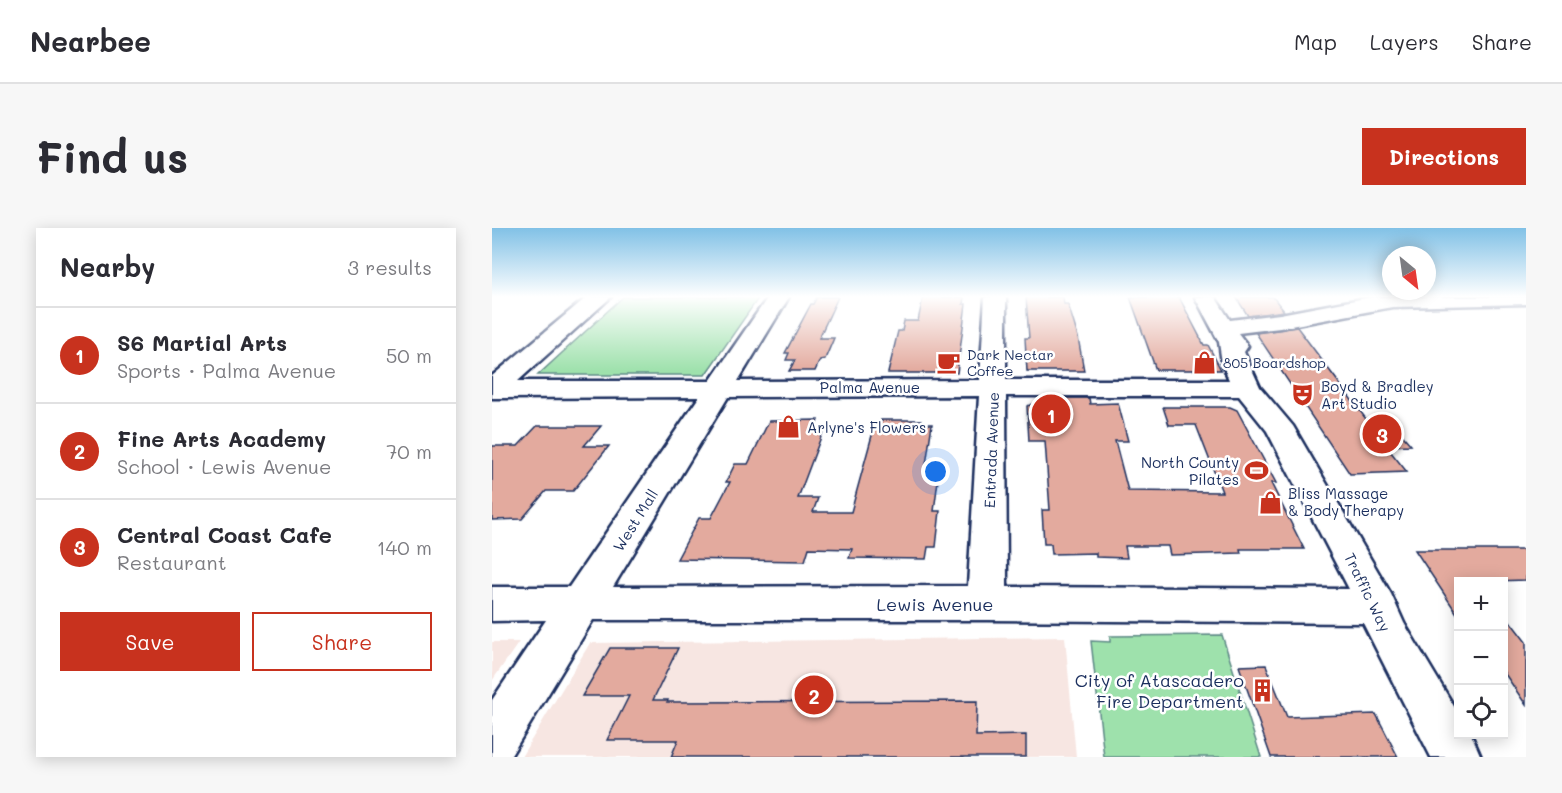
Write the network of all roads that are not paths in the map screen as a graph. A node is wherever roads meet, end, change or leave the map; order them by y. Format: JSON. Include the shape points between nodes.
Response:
{"nodes":[{"id":1,"x":571,"y":322,"type":"edge"},
{"id":2,"x":762,"y":322,"type":"edge"},
{"id":3,"x":994,"y":322,"type":"edge"},
{"id":4,"x":1219,"y":322,"type":"edge"},
{"id":5,"x":1279,"y":322,"type":"edge"},
{"id":6,"x":1227,"y":335,"type":"junction"},
{"id":7,"x":992,"y":387,"type":"junction"},
{"id":8,"x":718,"y":388,"type":"junction"},
{"id":9,"x":1247,"y":388,"type":"junction"},
{"id":10,"x":493,"y":389,"type":"edge"},
{"id":11,"x":1279,"y":426,"type":"junction"},
{"id":12,"x":987,"y":603,"type":"junction"},
{"id":13,"x":492,"y":604,"type":"edge"},
{"id":14,"x":582,"y":605,"type":"junction"},
{"id":15,"x":1377,"y":606,"type":"junction"},
{"id":16,"x":492,"y":742,"type":"edge"},
{"id":17,"x":1457,"y":757,"type":"edge"}],
"edges":[{"from":1,"to":10,"type":"street"},
{"from":2,"to":8,"type":"street","name":"West Mall"},
{"from":3,"to":7,"type":"street","name":"Entrada Avenue"},
{"from":4,"to":6,"type":"street","name":"Traffic Way"},
{"from":5,"to":6,"type":"street"},
{"from":6,"to":9,"type":"street","name":"Traffic Way"},
{"from":6,"to":11,"type":"street","name":"Traffic Way","via":[[1242,350],[1263,384],[1281,419]]},
{"from":7,"to":8,"type":"street","name":"Palma Avenue"},
{"from":7,"to":9,"type":"street","name":"Palma Avenue"},
{"from":7,"to":12,"type":"street","name":"Entrada Avenue"},
{"from":8,"to":10,"type":"street","name":"Palma Avenue"},
{"from":8,"to":14,"type":"street","name":"West Mall"},
{"from":9,"to":11,"type":"street","name":"Traffic Way","via":[[1269,419]]},
{"from":11,"to":15,"type":"street","name":"Traffic Way"},
{"from":12,"to":14,"type":"street","name":"Lewis Avenue"},
{"from":12,"to":15,"type":"street","name":"Lewis Avenue"},
{"from":13,"to":14,"type":"street","name":"Lewis Avenue"},
{"from":14,"to":16,"type":"street","name":"West Mall"},
{"from":15,"to":17,"type":"street","name":"Traffic Way"}]}
